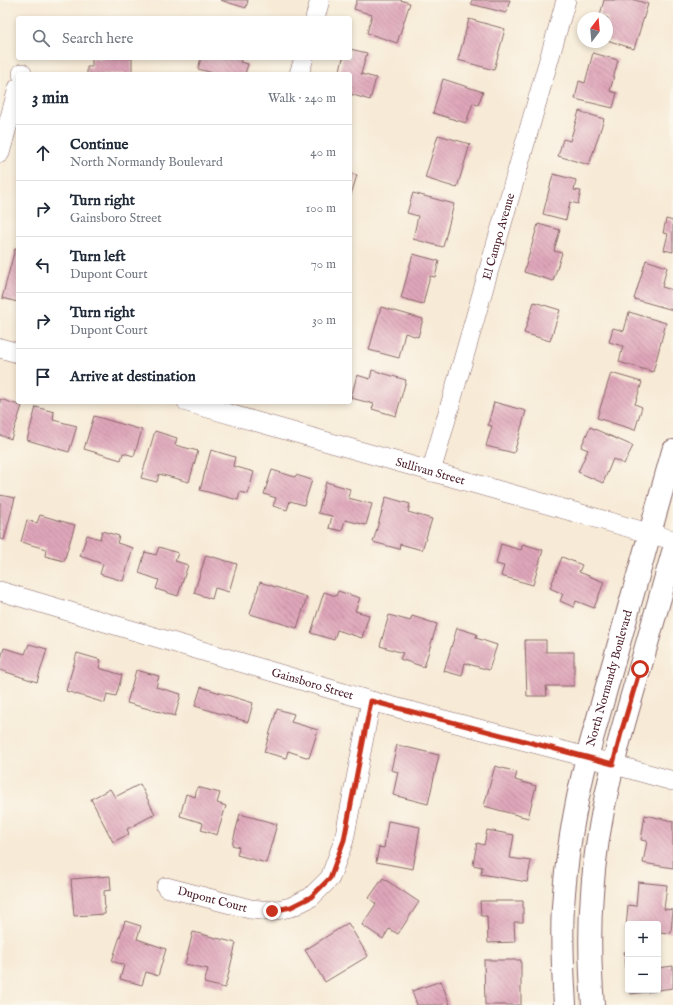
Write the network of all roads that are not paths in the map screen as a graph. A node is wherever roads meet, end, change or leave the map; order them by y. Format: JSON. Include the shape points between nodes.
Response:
{"nodes":[{"id":1,"x":320,"y":0,"type":"edge"},
{"id":2,"x":566,"y":0,"type":"edge"},
{"id":3,"x":316,"y":16,"type":"edge"},
{"id":4,"x":303,"y":60,"type":"edge"},
{"id":5,"x":300,"y":72,"type":"edge"},
{"id":6,"x":16,"y":96,"type":"edge"},
{"id":7,"x":0,"y":153,"type":"edge"},
{"id":8,"x":0,"y":348,"type":"edge"},
{"id":9,"x":16,"y":352,"type":"edge"},
{"id":10,"x":206,"y":405,"type":"edge"},
{"id":11,"x":673,"y":451,"type":"edge"},
{"id":12,"x":431,"y":472,"type":"junction"},
{"id":13,"x":649,"y":533,"type":"junction"},
{"id":14,"x":673,"y":540,"type":"edge"},
{"id":15,"x":673,"y":552,"type":"edge"},
{"id":16,"x":0,"y":591,"type":"edge"},
{"id":17,"x":371,"y":701,"type":"junction"},
{"id":18,"x":587,"y":757,"type":"junction"},
{"id":19,"x":613,"y":764,"type":"junction"},
{"id":20,"x":673,"y":781,"type":"edge"},
{"id":21,"x":166,"y":887,"type":"dead end"},
{"id":22,"x":565,"y":1005,"type":"edge"},
{"id":23,"x":593,"y":1005,"type":"edge"}],
"edges":[{"from":1,"to":3,"type":"street"},
{"from":2,"to":12,"type":"street","name":"El Campo Avenue"},
{"from":4,"to":5,"type":"street"},
{"from":6,"to":7,"type":"street"},
{"from":8,"to":9,"type":"street"},
{"from":10,"to":12,"type":"street","name":"Sullivan Street"},
{"from":11,"to":13,"type":"street","name":"North Normandy Boulevard"},
{"from":12,"to":13,"type":"street","name":"Sullivan Street"},
{"from":13,"to":14,"type":"street","name":"Sullivan Street"},
{"from":13,"to":18,"type":"street","name":"North Normandy Boulevard"},
{"from":15,"to":19,"type":"street"},
{"from":16,"to":17,"type":"street","name":"Gainsboro Street"},
{"from":17,"to":18,"type":"street","name":"Gainsboro Street"},
{"from":17,"to":21,"type":"street","name":"Dupont Court","via":[[344,840],[330,878],[311,897],[291,907],[272,911],[250,909]]},
{"from":18,"to":19,"type":"street","name":"Gainsboro Street"},
{"from":18,"to":22,"type":"street","name":"North Normandy Boulevard","via":[[571,833],[563,908]]},
{"from":19,"to":20,"type":"street","name":"Gainsboro Street"},
{"from":19,"to":23,"type":"street","via":[[598,840],[592,893],[590,939]]}]}
